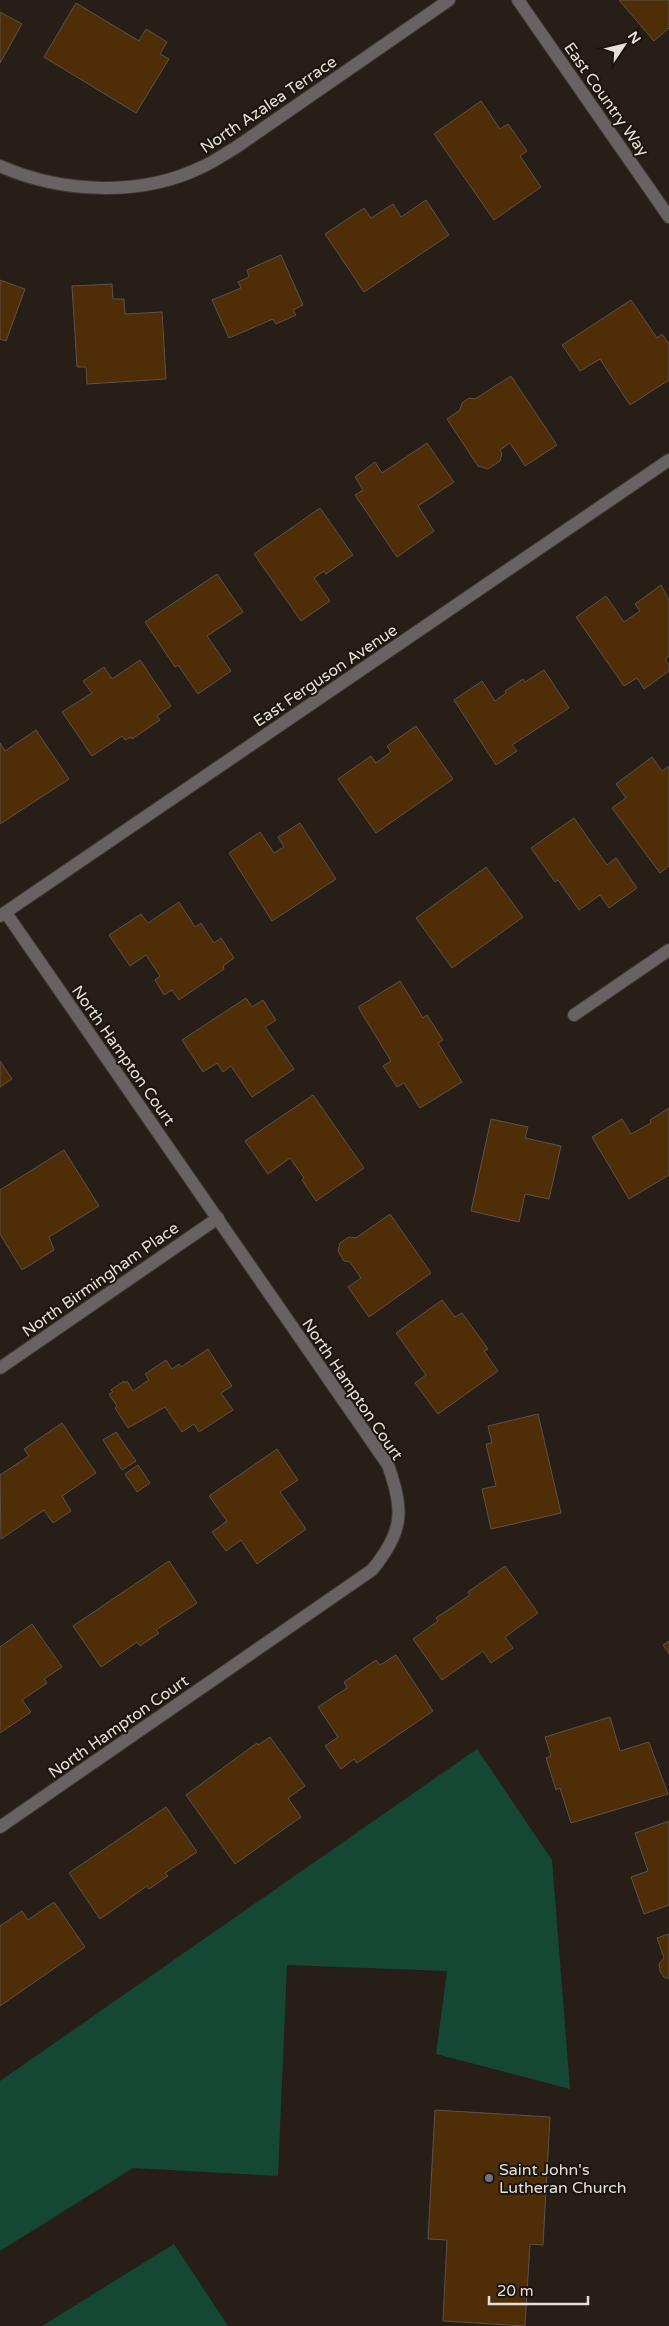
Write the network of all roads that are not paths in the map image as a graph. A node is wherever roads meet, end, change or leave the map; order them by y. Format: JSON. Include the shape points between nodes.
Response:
{"nodes":[{"id":1,"x":448,"y":0,"type":"edge"},
{"id":2,"x":518,"y":0,"type":"edge"},
{"id":3,"x":0,"y":166,"type":"edge"},
{"id":4,"x":669,"y":217,"type":"edge"},
{"id":5,"x":669,"y":460,"type":"edge"},
{"id":6,"x":3,"y":915,"type":"edge"},
{"id":7,"x":669,"y":950,"type":"edge"},
{"id":8,"x":574,"y":1015,"type":"dead end"},
{"id":9,"x":218,"y":1218,"type":"junction"},
{"id":10,"x":0,"y":1368,"type":"edge"},
{"id":11,"x":0,"y":1828,"type":"edge"}],
"edges":[{"from":1,"to":3,"type":"street","name":"North Azalea Terrace","via":[[235,148],[201,168],[165,180],[123,188],[91,189],[48,183]]},
{"from":2,"to":4,"type":"street","name":"East Country Way"},
{"from":5,"to":6,"type":"street","name":"East Ferguson Avenue"},
{"from":6,"to":9,"type":"street","name":"North Hampton Court"},
{"from":7,"to":8,"type":"street"},
{"from":9,"to":10,"type":"street","name":"North Birmingham Place"},
{"from":9,"to":11,"type":"street","name":"North Hampton Court","via":[[388,1466],[399,1497],[398,1524],[389,1549],[372,1570]]}]}
